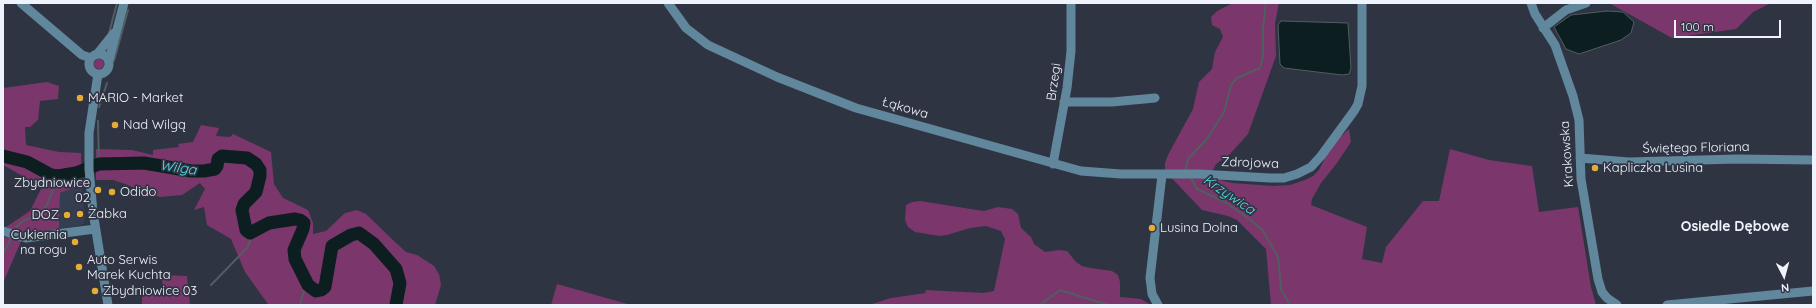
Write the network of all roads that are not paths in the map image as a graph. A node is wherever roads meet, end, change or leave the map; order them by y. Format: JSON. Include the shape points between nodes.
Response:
{"nodes":[{"id":1,"x":21,"y":3,"type":"edge"},
{"id":2,"x":124,"y":3,"type":"edge"},
{"id":3,"x":668,"y":3,"type":"edge"},
{"id":4,"x":1071,"y":3,"type":"edge"},
{"id":5,"x":1362,"y":3,"type":"edge"},
{"id":6,"x":1531,"y":3,"type":"edge"},
{"id":7,"x":1586,"y":3,"type":"edge"},
{"id":8,"x":1543,"y":28,"type":"junction"},
{"id":9,"x":116,"y":30,"type":"junction"},
{"id":10,"x":94,"y":56,"type":"junction"},
{"id":11,"x":109,"y":60,"type":"junction"},
{"id":12,"x":98,"y":74,"type":"junction"},
{"id":13,"x":1155,"y":98,"type":"dead end"},
{"id":14,"x":1064,"y":102,"type":"junction"},
{"id":15,"x":1580,"y":158,"type":"junction"},
{"id":16,"x":1813,"y":160,"type":"edge"},
{"id":17,"x":1053,"y":164,"type":"junction"},
{"id":18,"x":1162,"y":175,"type":"junction"},
{"id":19,"x":95,"y":229,"type":"junction"},
{"id":20,"x":4,"y":231,"type":"edge"},
{"id":21,"x":1813,"y":291,"type":"edge"},
{"id":22,"x":108,"y":305,"type":"edge"},
{"id":23,"x":1158,"y":305,"type":"edge"},
{"id":24,"x":1617,"y":305,"type":"edge"},
{"id":25,"x":1667,"y":305,"type":"edge"}],
"edges":[{"from":1,"to":10,"type":"street","via":[[82,55]]},
{"from":2,"to":9,"type":"street"},
{"from":3,"to":17,"type":"street","name":"Łąkowa","via":[[686,28],[708,45],[777,77],[856,108]]},
{"from":4,"to":14,"type":"street","name":"Brzegi","via":[[1071,51]]},
{"from":5,"to":18,"type":"street","name":"Zdrojowa","via":[[1360,95],[1353,113],[1311,166],[1284,178]]},
{"from":6,"to":8,"type":"street","name":"Krakowska"},
{"from":7,"to":8,"type":"street","via":[[1566,10]]},
{"from":8,"to":15,"type":"street","name":"Krakowska","via":[[1555,46],[1573,96],[1579,120]]},
{"from":9,"to":10,"type":"street"},
{"from":9,"to":11,"type":"street"},
{"from":10,"to":11,"type":"street","via":[[105,55]]},
{"from":10,"to":12,"type":"street","via":[[89,64],[90,69]]},
{"from":11,"to":12,"type":"street","via":[[107,70]]},
{"from":12,"to":19,"type":"street","via":[[88,153],[89,186]]},
{"from":13,"to":14,"type":"street","via":[[1112,102]]},
{"from":14,"to":17,"type":"street","name":"Brzegi"},
{"from":15,"to":16,"type":"street","name":"Świętego Floriana","via":[[1629,162]]},
{"from":15,"to":24,"type":"street","name":"Krakowska","via":[[1583,192],[1598,279],[1602,292]]},
{"from":17,"to":18,"type":"street","name":"Łąkowa","via":[[1093,172]]},
{"from":18,"to":23,"type":"street","via":[[1150,278],[1152,294]]},
{"from":19,"to":20,"type":"street","via":[[36,237],[18,236]]},
{"from":19,"to":22,"type":"street"},
{"from":21,"to":25,"type":"street"}]}
